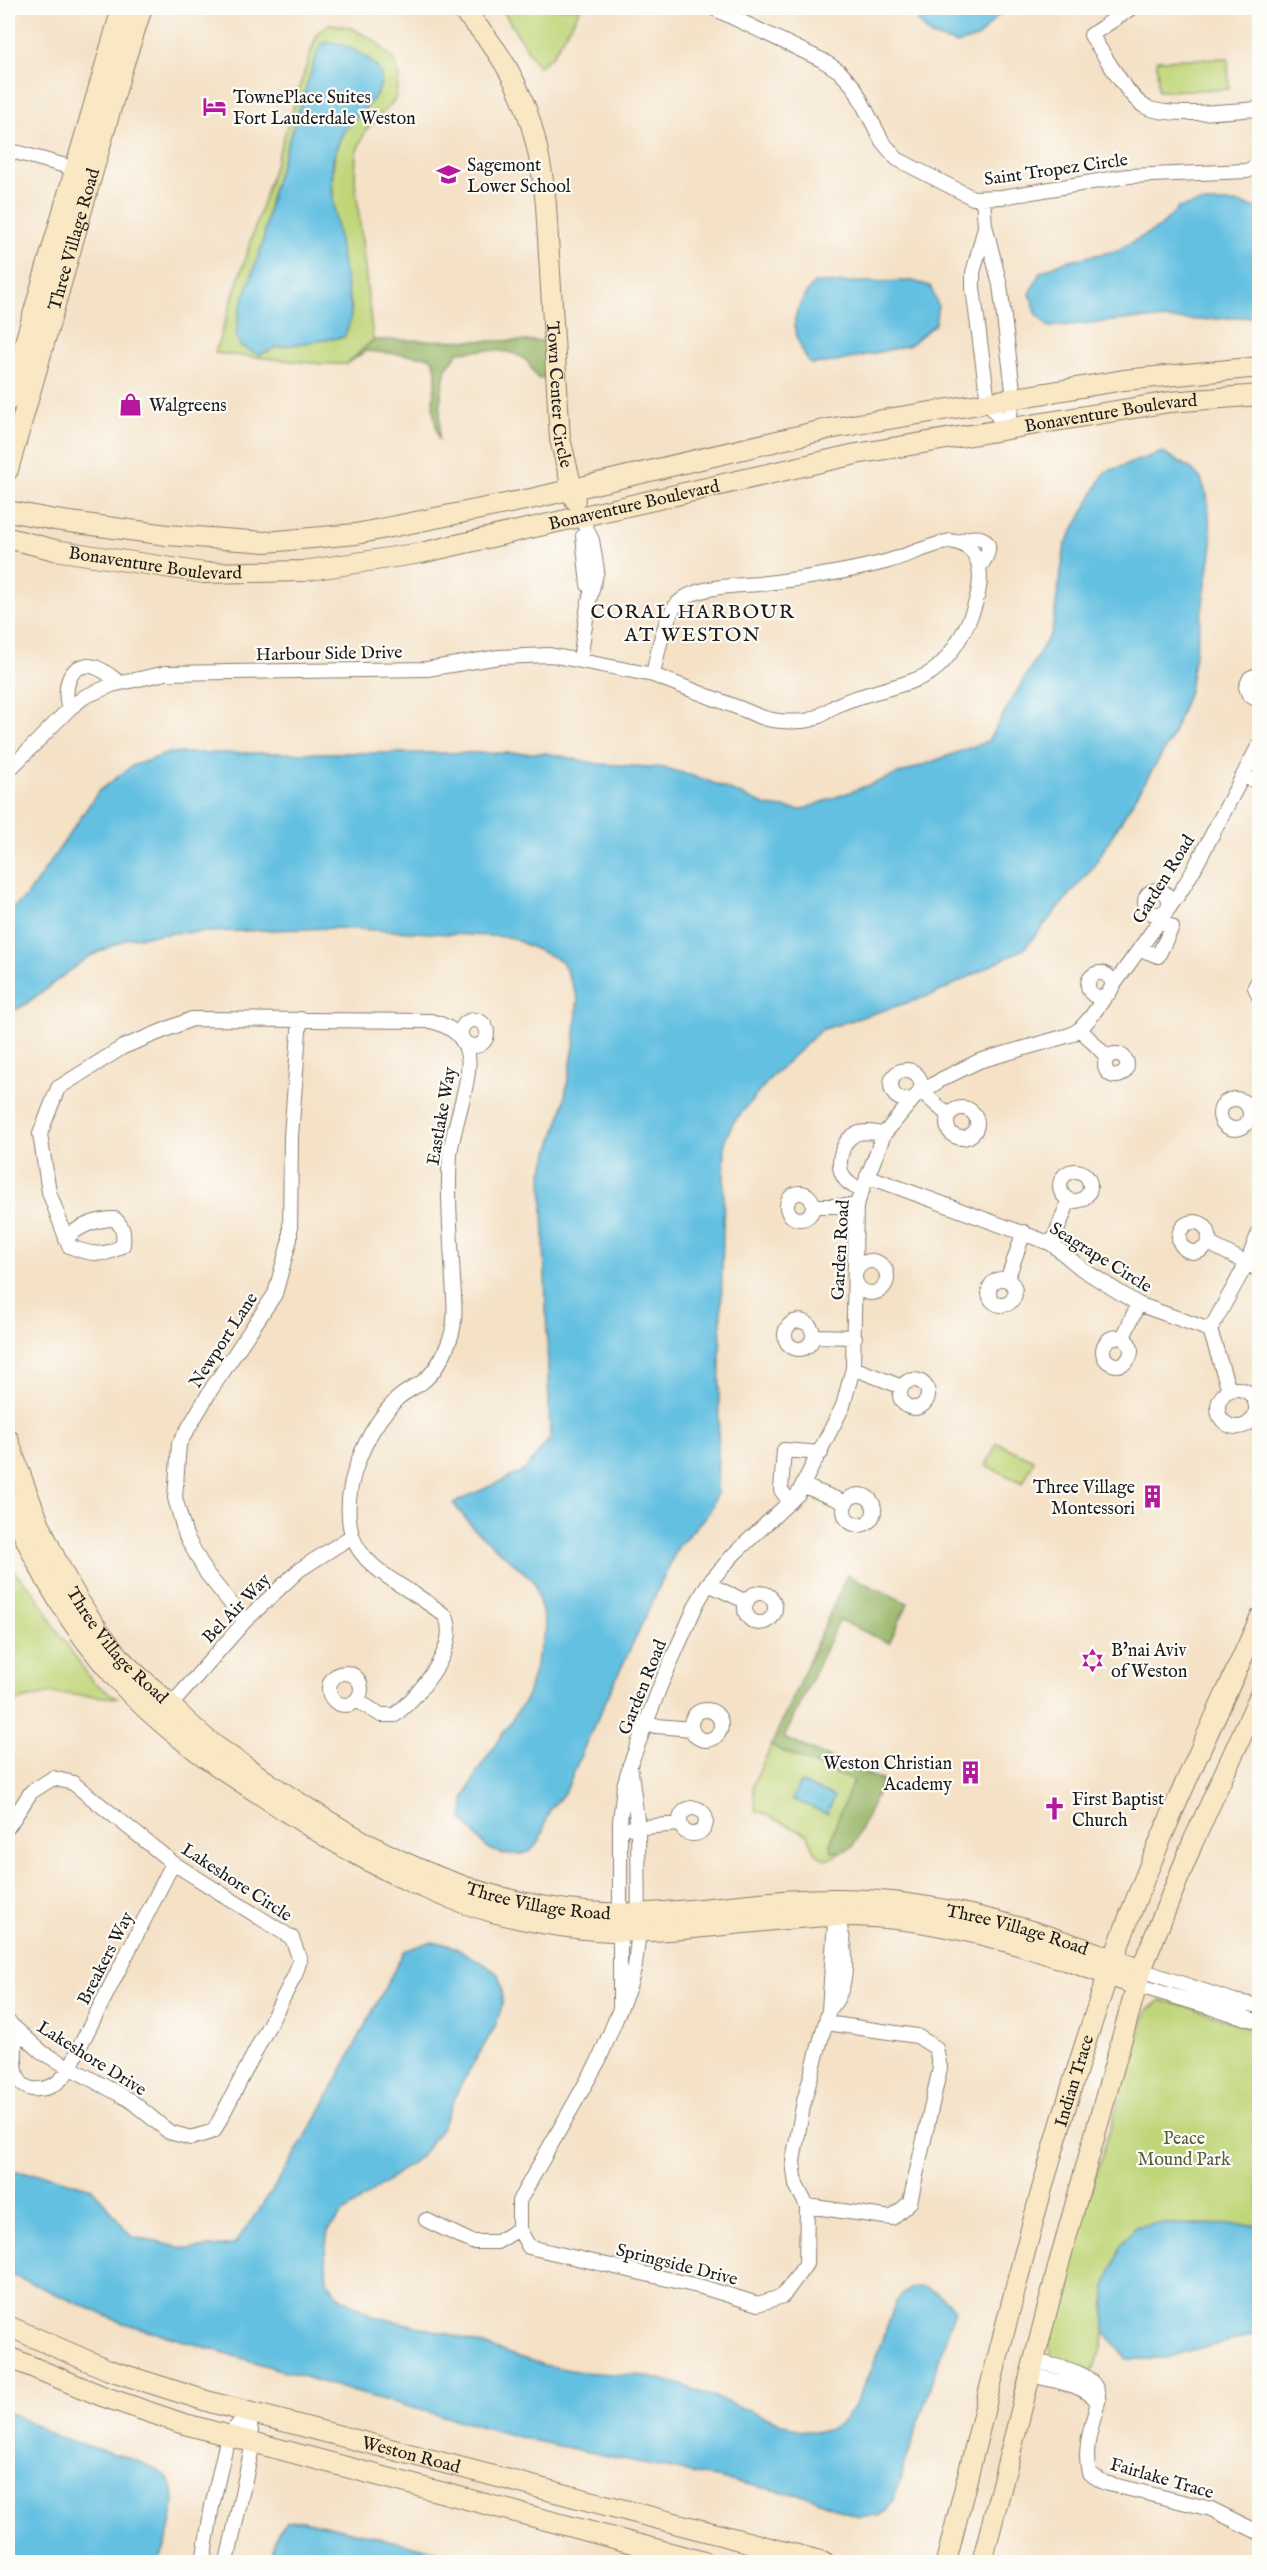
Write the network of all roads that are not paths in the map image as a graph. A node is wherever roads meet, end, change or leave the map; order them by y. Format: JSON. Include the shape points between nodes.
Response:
{"nodes":[{"id":1,"x":122,"y":8,"type":"edge"},
{"id":2,"x":142,"y":8,"type":"edge"},
{"id":3,"x":460,"y":8,"type":"edge"},
{"id":4,"x":713,"y":8,"type":"edge"},
{"id":5,"x":1131,"y":8,"type":"edge"},
{"id":6,"x":1260,"y":110,"type":"edge"},
{"id":7,"x":8,"y":150,"type":"edge"},
{"id":8,"x":1260,"y":164,"type":"edge"},
{"id":9,"x":83,"y":170,"type":"junction"},
{"id":10,"x":983,"y":199,"type":"junction"},
{"id":11,"x":985,"y":225,"type":"junction"},
{"id":12,"x":1260,"y":367,"type":"edge"},
{"id":13,"x":1260,"y":395,"type":"edge"},
{"id":14,"x":1014,"y":398,"type":"junction"},
{"id":15,"x":8,"y":401,"type":"edge"},
{"id":16,"x":988,"y":402,"type":"junction"},
{"id":17,"x":1006,"y":428,"type":"junction"},
{"id":18,"x":8,"y":470,"type":"edge"},
{"id":19,"x":572,"y":490,"type":"junction"},
{"id":20,"x":8,"y":511,"type":"edge"},
{"id":21,"x":581,"y":518,"type":"junction"},
{"id":22,"x":8,"y":538,"type":"edge"},
{"id":23,"x":593,"y":574,"type":"junction"},
{"id":24,"x":580,"y":660,"type":"junction"},
{"id":25,"x":1260,"y":674,"type":"edge"},
{"id":26,"x":653,"y":675,"type":"junction"},
{"id":27,"x":120,"y":683,"type":"junction"},
{"id":28,"x":1260,"y":701,"type":"edge"},
{"id":29,"x":69,"y":709,"type":"junction"},
{"id":30,"x":1260,"y":743,"type":"edge"},
{"id":31,"x":29,"y":751,"type":"junction"},
{"id":32,"x":8,"y":771,"type":"edge"},
{"id":33,"x":1243,"y":776,"type":"junction"},
{"id":34,"x":8,"y":782,"type":"edge"},
{"id":35,"x":1260,"y":783,"type":"edge"},
{"id":36,"x":1260,"y":977,"type":"edge"},
{"id":37,"x":1260,"y":999,"type":"edge"},
{"id":38,"x":300,"y":1019,"type":"junction"},
{"id":39,"x":1080,"y":1029,"type":"junction"},
{"id":40,"x":1107,"y":1057,"type":"dead end"},
{"id":41,"x":919,"y":1094,"type":"junction"},
{"id":42,"x":948,"y":1116,"type":"dead end"},
{"id":43,"x":884,"y":1134,"type":"junction"},
{"id":44,"x":867,"y":1176,"type":"junction"},
{"id":45,"x":861,"y":1190,"type":"junction"},
{"id":46,"x":1069,"y":1200,"type":"dead end"},
{"id":47,"x":813,"y":1206,"type":"dead end"},
{"id":48,"x":856,"y":1206,"type":"junction"},
{"id":49,"x":1260,"y":1229,"type":"edge"},
{"id":50,"x":1024,"y":1233,"type":"junction"},
{"id":51,"x":66,"y":1240,"type":"dead end"},
{"id":52,"x":1208,"y":1243,"type":"dead end"},
{"id":53,"x":1052,"y":1244,"type":"junction"},
{"id":54,"x":1247,"y":1263,"type":"junction"},
{"id":55,"x":1260,"y":1271,"type":"edge"},
{"id":56,"x":1007,"y":1280,"type":"dead end"},
{"id":57,"x":1138,"y":1304,"type":"junction"},
{"id":58,"x":1210,"y":1330,"type":"junction"},
{"id":59,"x":813,"y":1336,"type":"dead end"},
{"id":60,"x":855,"y":1337,"type":"junction"},
{"id":61,"x":1123,"y":1338,"type":"dead end"},
{"id":62,"x":854,"y":1368,"type":"junction"},
{"id":63,"x":902,"y":1387,"type":"dead end"},
{"id":64,"x":1229,"y":1390,"type":"dead end"},
{"id":65,"x":8,"y":1438,"type":"edge"},
{"id":66,"x":821,"y":1453,"type":"junction"},
{"id":67,"x":804,"y":1486,"type":"junction"},
{"id":68,"x":8,"y":1496,"type":"edge"},
{"id":69,"x":790,"y":1502,"type":"junction"},
{"id":70,"x":846,"y":1503,"type":"dead end"},
{"id":71,"x":352,"y":1536,"type":"junction"},
{"id":72,"x":708,"y":1584,"type":"junction"},
{"id":73,"x":747,"y":1602,"type":"dead end"},
{"id":74,"x":1260,"y":1618,"type":"edge"},
{"id":75,"x":245,"y":1621,"type":"junction"},
{"id":76,"x":1260,"y":1695,"type":"edge"},
{"id":77,"x":356,"y":1700,"type":"dead end"},
{"id":78,"x":171,"y":1706,"type":"junction"},
{"id":79,"x":158,"y":1721,"type":"junction"},
{"id":80,"x":645,"y":1725,"type":"junction"},
{"id":81,"x":692,"y":1729,"type":"dead end"},
{"id":82,"x":630,"y":1766,"type":"junction"},
{"id":83,"x":680,"y":1824,"type":"dead end"},
{"id":84,"x":8,"y":1827,"type":"edge"},
{"id":85,"x":620,"y":1828,"type":"junction"},
{"id":86,"x":638,"y":1828,"type":"junction"},
{"id":87,"x":173,"y":1863,"type":"junction"},
{"id":88,"x":836,"y":1907,"type":"junction"},
{"id":89,"x":630,"y":1923,"type":"junction"},
{"id":90,"x":1111,"y":1967,"type":"junction"},
{"id":91,"x":1138,"y":1978,"type":"junction"},
{"id":92,"x":1260,"y":2006,"type":"edge"},
{"id":93,"x":828,"y":2017,"type":"junction"},
{"id":94,"x":1260,"y":2022,"type":"edge"},
{"id":95,"x":12,"y":2027,"type":"edge"},
{"id":96,"x":71,"y":2070,"type":"junction"},
{"id":97,"x":191,"y":2138,"type":"joint"},
{"id":98,"x":807,"y":2206,"type":"junction"},
{"id":99,"x":426,"y":2220,"type":"dead end"},
{"id":100,"x":519,"y":2229,"type":"junction"},
{"id":101,"x":8,"y":2326,"type":"edge"},
{"id":102,"x":8,"y":2357,"type":"edge"},
{"id":103,"x":1033,"y":2368,"type":"junction"},
{"id":104,"x":248,"y":2413,"type":"junction"},
{"id":105,"x":228,"y":2436,"type":"junction"},
{"id":106,"x":253,"y":2443,"type":"junction"},
{"id":107,"x":1260,"y":2533,"type":"edge"},
{"id":108,"x":203,"y":2562,"type":"edge"},
{"id":109,"x":227,"y":2562,"type":"edge"},
{"id":110,"x":705,"y":2562,"type":"edge"},
{"id":111,"x":824,"y":2562,"type":"edge"},
{"id":112,"x":946,"y":2562,"type":"edge"},
{"id":113,"x":982,"y":2562,"type":"edge"}],
"edges":[{"from":1,"to":9,"type":"main road","name":"Three Village Road"},
{"from":2,"to":9,"type":"main road","name":"Three Village Road"},
{"from":3,"to":19,"type":"main road","name":"Town Center Circle","via":[[498,51],[525,103],[543,170],[560,439]]},
{"from":4,"to":10,"type":"street","name":"Saint Tropez Circle","via":[[839,71],[854,87],[882,141],[897,159],[967,196]]},
{"from":5,"to":6,"type":"street","via":[[1091,36],[1143,106],[1160,112]]},
{"from":7,"to":9,"type":"street"},
{"from":8,"to":10,"type":"street","name":"Saint Tropez Circle","via":[[1247,171],[1128,176]]},
{"from":9,"to":15,"type":"main road","name":"Three Village Road"},
{"from":9,"to":18,"type":"main road","name":"Three Village Road"},
{"from":10,"to":11,"type":"street"},
{"from":11,"to":14,"type":"street","via":[[1000,285]]},
{"from":11,"to":16,"type":"street","via":[[973,281]]},
{"from":12,"to":14,"type":"main road","name":"Bonaventure Boulevard","via":[[1124,380]]},
{"from":13,"to":17,"type":"main road","name":"Bonaventure Boulevard","via":[[1170,402]]},
{"from":14,"to":16,"type":"main road","name":"Bonaventure Boulevard"},
{"from":14,"to":17,"type":"street"},
{"from":16,"to":17,"type":"street"},
{"from":16,"to":19,"type":"main road","name":"Bonaventure Boulevard","via":[[828,429]]},
{"from":17,"to":21,"type":"main road","name":"Bonaventure Boulevard","via":[[856,454]]},
{"from":19,"to":20,"type":"main road","name":"Bonaventure Boulevard","via":[[356,534],[266,542],[167,535]]},
{"from":19,"to":21,"type":"main road","name":"Town Center Circle"},
{"from":21,"to":22,"type":"main road","name":"Bonaventure Boulevard","via":[[421,553],[303,571],[204,573],[55,550]]},
{"from":21,"to":23,"type":"street","via":[[583,542]]},
{"from":21,"to":23,"type":"street","via":[[592,540],[597,564]]},
{"from":23,"to":24,"type":"street"},
{"from":24,"to":26,"type":"street","name":"Harbour Side Drive"},
{"from":24,"to":27,"type":"street","name":"Harbour Side Drive","via":[[499,657],[427,669],[166,673]]},
{"from":25,"to":28,"type":"street","via":[[1250,678],[1246,687],[1249,695]]},
{"from":26,"to":26,"type":"street","name":"Harbour Side Drive","via":[[772,720],[811,720],[841,703],[932,672],[949,656],[972,615],[980,566],[960,542],[950,541],[909,556],[827,576],[719,587],[689,596],[669,615]]},
{"from":27,"to":29,"type":"street","name":"Harbour Side Drive"},
{"from":27,"to":29,"type":"street","via":[[95,667],[76,669],[65,687]]},
{"from":29,"to":31,"type":"street","name":"Harbour Side Drive"},
{"from":30,"to":33,"type":"street","name":"Garden Road"},
{"from":31,"to":32,"type":"street","name":"Harbour Side Drive"},
{"from":31,"to":34,"type":"street","name":"Harbour Side Drive"},
{"from":33,"to":35,"type":"street"},
{"from":33,"to":39,"type":"street","name":"Garden Road","via":[[1193,871],[1109,994]]},
{"from":36,"to":37,"type":"street","via":[[1255,987]]},
{"from":38,"to":51,"type":"street","name":"Eastlake Way","via":[[192,1019],[123,1047],[58,1088],[40,1134],[49,1192]]},
{"from":38,"to":71,"type":"street","name":"Eastlake Way","via":[[443,1024],[461,1037],[469,1065],[451,1151],[452,1336],[434,1372],[400,1397],[379,1421],[361,1454],[351,1491]]},
{"from":38,"to":75,"type":"street","name":"Newport Lane","via":[[291,1136],[290,1239],[275,1294],[179,1444],[175,1498],[186,1536],[207,1574]]},
{"from":39,"to":40,"type":"street"},
{"from":39,"to":41,"type":"street","name":"Garden Road","via":[[979,1061]]},
{"from":41,"to":42,"type":"street"},
{"from":41,"to":43,"type":"street","name":"Garden Road"},
{"from":43,"to":44,"type":"street","name":"Garden Road"},
{"from":43,"to":45,"type":"street","via":[[856,1134],[844,1146],[842,1175]]},
{"from":44,"to":45,"type":"street","name":"Garden Road"},
{"from":44,"to":50,"type":"street","name":"Seagrape Circle"},
{"from":45,"to":48,"type":"street","name":"Garden Road"},
{"from":46,"to":53,"type":"street"},
{"from":47,"to":48,"type":"street"},
{"from":48,"to":60,"type":"street","name":"Garden Road"},
{"from":49,"to":54,"type":"street"},
{"from":50,"to":53,"type":"street","name":"Seagrape Circle"},
{"from":50,"to":56,"type":"street"},
{"from":52,"to":54,"type":"street"},
{"from":53,"to":57,"type":"street","name":"Seagrape Circle","via":[[1082,1269]]},
{"from":54,"to":55,"type":"street"},
{"from":54,"to":58,"type":"street"},
{"from":57,"to":58,"type":"street","name":"Seagrape Circle"},
{"from":57,"to":61,"type":"street"},
{"from":58,"to":64,"type":"street"},
{"from":59,"to":60,"type":"street"},
{"from":60,"to":62,"type":"street","name":"Garden Road"},
{"from":62,"to":63,"type":"street"},
{"from":62,"to":66,"type":"street","name":"Garden Road","via":[[843,1406]]},
{"from":65,"to":78,"type":"main road","name":"Three Village Road","via":[[30,1506],[55,1560],[123,1661]]},
{"from":66,"to":67,"type":"street","name":"Garden Road"},
{"from":66,"to":69,"type":"street","via":[[784,1450],[781,1490]]},
{"from":67,"to":69,"type":"street","name":"Garden Road"},
{"from":67,"to":70,"type":"street"},
{"from":68,"to":79,"type":"main road","name":"Three Village Road","via":[[40,1568],[74,1625],[114,1676]]},
{"from":69,"to":72,"type":"street","name":"Garden Road"},
{"from":71,"to":75,"type":"street","name":"Bel Air Way","via":[[299,1570]]},
{"from":71,"to":77,"type":"street","via":[[384,1574],[446,1617],[449,1631],[443,1656],[414,1697],[395,1715],[386,1717]]},
{"from":72,"to":73,"type":"street"},
{"from":72,"to":80,"type":"street","name":"Garden Road"},
{"from":74,"to":90,"type":"main road","name":"Indian Trace","via":[[1167,1827]]},
{"from":75,"to":78,"type":"street","name":"Bel Air Way"},
{"from":76,"to":91,"type":"main road","name":"Indian Trace","via":[[1193,1842]]},
{"from":78,"to":79,"type":"street","name":"Bel Air Way"},
{"from":78,"to":89,"type":"main road","name":"Three Village Road","via":[[210,1742],[378,1851],[486,1894]]},
{"from":79,"to":89,"type":"main road","name":"Three Village Road","via":[[203,1757],[307,1826],[372,1865],[432,1893],[534,1922]]},
{"from":80,"to":81,"type":"street"},
{"from":80,"to":82,"type":"street","name":"Garden Road"},
{"from":82,"to":85,"type":"street","name":"Garden Road"},
{"from":82,"to":86,"type":"street","name":"Garden Road"},
{"from":83,"to":86,"type":"street"},
{"from":84,"to":87,"type":"street","name":"Lakeshore Circle","via":[[31,1792],[53,1778],[73,1783]]},
{"from":85,"to":86,"type":"street"},
{"from":85,"to":89,"type":"street","name":"Garden Road"},
{"from":86,"to":89,"type":"street","name":"Garden Road"},
{"from":87,"to":96,"type":"street","name":"Breakers Way"},
{"from":87,"to":97,"type":"street","name":"Lakeshore Circle","via":[[292,1938],[300,1960],[214,2131]]},
{"from":88,"to":89,"type":"main road","name":"Three Village Road"},
{"from":88,"to":90,"type":"main road","name":"Three Village Road","via":[[971,1931]]},
{"from":88,"to":93,"type":"street","name":"Springside Drive","via":[[843,1935],[844,1970],[839,1997]]},
{"from":89,"to":100,"type":"street","via":[[620,2006],[599,2060],[519,2201]]},
{"from":90,"to":91,"type":"main road","name":"Three Village Road"},
{"from":90,"to":112,"type":"main road","name":"Indian Trace","via":[[1034,2222]]},
{"from":91,"to":92,"type":"street","name":"Three Village Road"},
{"from":91,"to":94,"type":"street","name":"Three Village Road"},
{"from":91,"to":103,"type":"main road","name":"Indian Trace"},
{"from":93,"to":98,"type":"street","name":"Springside Drive","via":[[804,2101],[793,2161],[796,2185]]},
{"from":93,"to":98,"type":"street","via":[[917,2036],[936,2049],[940,2068],[910,2202],[892,2218]]},
{"from":95,"to":96,"type":"street","name":"Lakeshore Drive"},
{"from":95,"to":96,"type":"street","via":[[18,2079],[23,2086],[46,2089]]},
{"from":96,"to":97,"type":"street","name":"Lakeshore Drive","via":[[130,2100],[169,2132]]},
{"from":98,"to":100,"type":"street","name":"Springside Drive","via":[[806,2264],[783,2296],[758,2304],[529,2247]]},
{"from":99,"to":100,"type":"street","via":[[472,2242],[497,2242]]},
{"from":101,"to":104,"type":"main road","name":"Weston Road","via":[[109,2370]]},
{"from":102,"to":105,"type":"main road","name":"Weston Road","via":[[111,2400]]},
{"from":103,"to":107,"type":"street","name":"Fairlake Trace","via":[[1091,2393],[1098,2402],[1087,2446],[1089,2473],[1105,2483],[1211,2509]]},
{"from":103,"to":113,"type":"main road","name":"Indian Trace"},
{"from":104,"to":105,"type":"street"},
{"from":104,"to":106,"type":"street"},
{"from":104,"to":111,"type":"main road","name":"Weston Road"},
{"from":105,"to":106,"type":"main road","name":"Weston Road"},
{"from":105,"to":108,"type":"street"},
{"from":106,"to":109,"type":"street"},
{"from":106,"to":110,"type":"main road","name":"Weston Road"}]}
